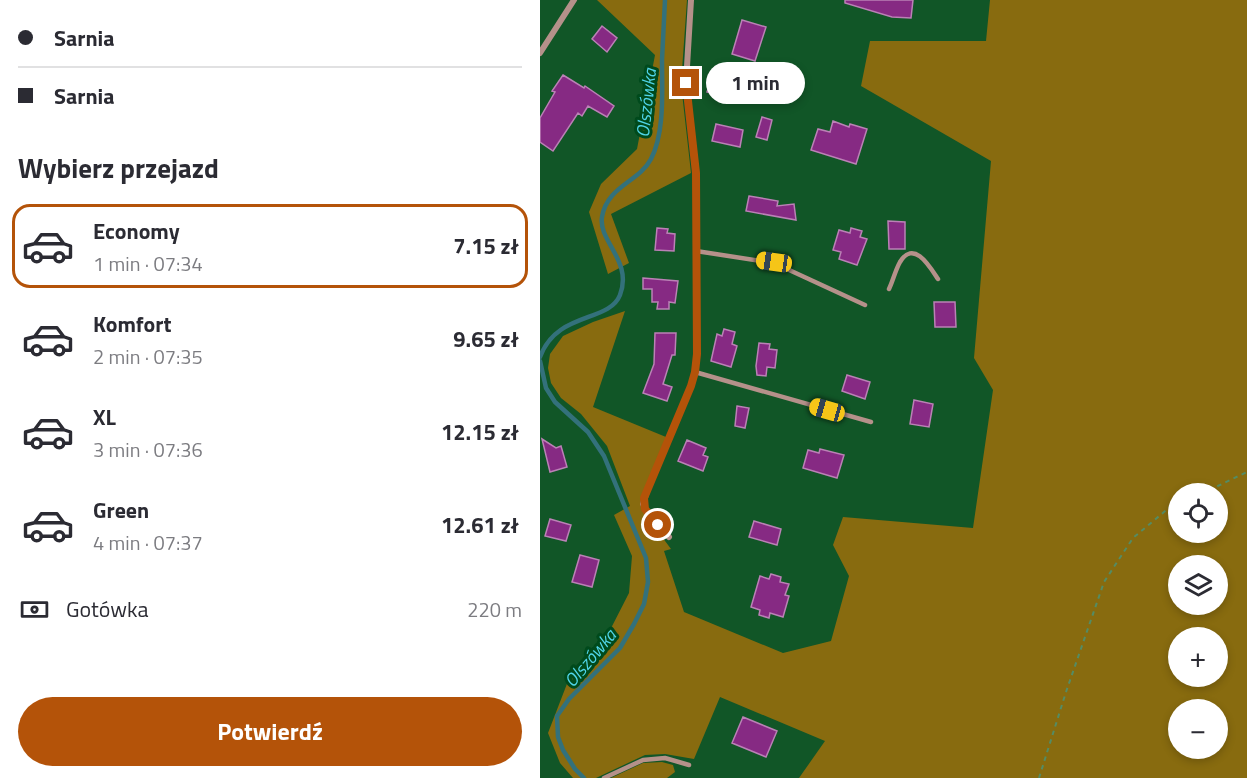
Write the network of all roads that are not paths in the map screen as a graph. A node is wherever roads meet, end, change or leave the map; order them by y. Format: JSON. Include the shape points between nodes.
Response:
{"nodes":[{"id":1,"x":574,"y":0,"type":"edge"},
{"id":2,"x":691,"y":0,"type":"edge"},
{"id":3,"x":540,"y":53,"type":"edge"},
{"id":4,"x":696,"y":251,"type":"junction"},
{"id":5,"x":938,"y":279,"type":"dead end"},
{"id":6,"x":889,"y":290,"type":"dead end"},
{"id":7,"x":865,"y":305,"type":"dead end"},
{"id":8,"x":695,"y":372,"type":"junction"},
{"id":9,"x":871,"y":422,"type":"dead end"},
{"id":10,"x":669,"y":537,"type":"dead end"},
{"id":11,"x":688,"y":765,"type":"dead end"},
{"id":12,"x":604,"y":778,"type":"edge"}],
"edges":[{"from":1,"to":3,"type":"street"},
{"from":2,"to":4,"type":"street","via":[[686,83],[696,173]]},
{"from":4,"to":7,"type":"lane","via":[[774,262]]},
{"from":4,"to":8,"type":"street"},
{"from":5,"to":6,"type":"lane","via":[[927,261],[910,254],[901,261]]},
{"from":8,"to":9,"type":"lane"},
{"from":8,"to":10,"type":"street","via":[[643,504]]},
{"from":11,"to":12,"type":"lane","via":[[665,758],[643,760]]}]}
